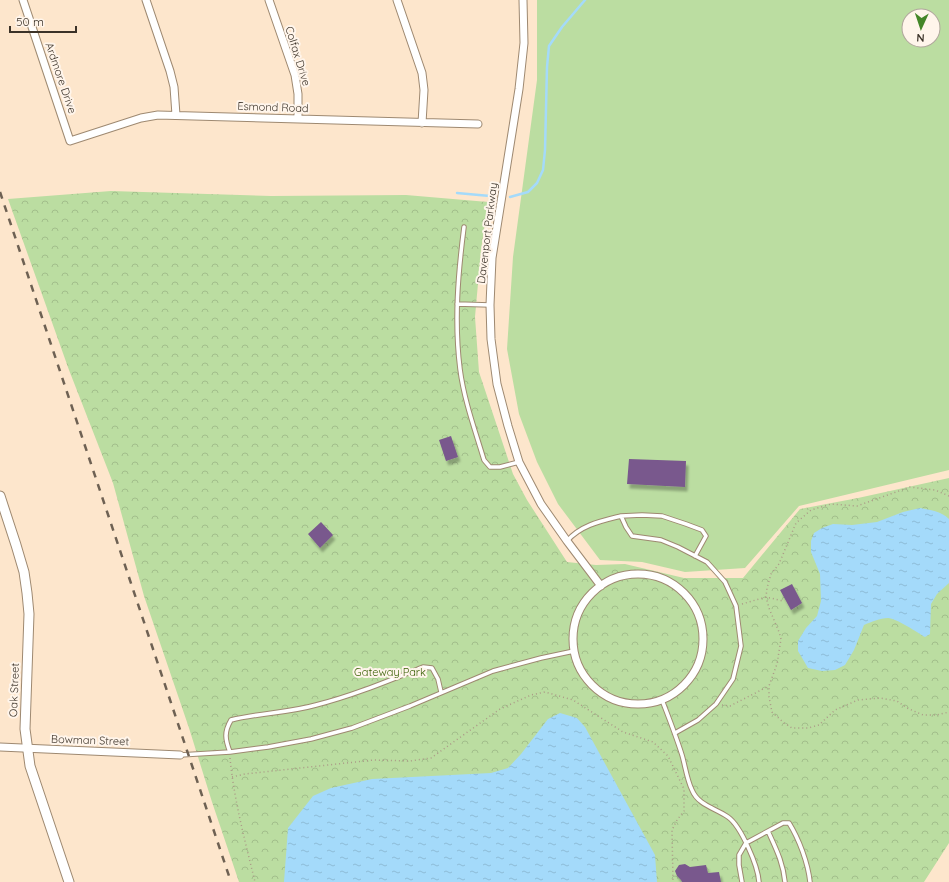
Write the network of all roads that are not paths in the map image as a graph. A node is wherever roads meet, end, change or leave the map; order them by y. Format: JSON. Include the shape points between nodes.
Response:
{"nodes":[{"id":1,"x":23,"y":0,"type":"edge"},
{"id":2,"x":146,"y":0,"type":"edge"},
{"id":3,"x":269,"y":0,"type":"edge"},
{"id":4,"x":397,"y":0,"type":"edge"},
{"id":5,"x":523,"y":0,"type":"edge"},
{"id":6,"x":176,"y":115,"type":"junction"},
{"id":7,"x":298,"y":119,"type":"junction"},
{"id":8,"x":422,"y":122,"type":"junction"},
{"id":9,"x":478,"y":124,"type":"dead end"},
{"id":10,"x":70,"y":141,"type":"joint"},
{"id":11,"x":464,"y":227,"type":"dead end"},
{"id":12,"x":457,"y":304,"type":"junction"},
{"id":13,"x":490,"y":305,"type":"junction"},
{"id":14,"x":519,"y":462,"type":"junction"},
{"id":15,"x":0,"y":496,"type":"edge"},
{"id":16,"x":621,"y":516,"type":"junction"},
{"id":17,"x":567,"y":541,"type":"junction"},
{"id":18,"x":695,"y":556,"type":"junction"},
{"id":19,"x":601,"y":586,"type":"junction"},
{"id":20,"x":574,"y":651,"type":"junction"},
{"id":21,"x":441,"y":692,"type":"junction"},
{"id":22,"x":662,"y":700,"type":"junction"},
{"id":23,"x":675,"y":732,"type":"junction"},
{"id":24,"x":0,"y":747,"type":"edge"},
{"id":25,"x":28,"y":748,"type":"junction"},
{"id":26,"x":230,"y":752,"type":"junction"},
{"id":27,"x":180,"y":755,"type":"joint"},
{"id":28,"x":768,"y":831,"type":"junction"},
{"id":29,"x":746,"y":843,"type":"junction"},
{"id":30,"x":69,"y":882,"type":"edge"},
{"id":31,"x":742,"y":882,"type":"edge"},
{"id":32,"x":759,"y":882,"type":"edge"},
{"id":33,"x":785,"y":882,"type":"edge"},
{"id":34,"x":810,"y":882,"type":"edge"}],
"edges":[{"from":1,"to":10,"type":"street","name":"Ardmore Drive"},
{"from":2,"to":6,"type":"street","via":[[170,71]]},
{"from":3,"to":7,"type":"street","name":"Colfax Drive","via":[[295,75]]},
{"from":4,"to":8,"type":"street","via":[[422,73]]},
{"from":5,"to":13,"type":"street","name":"Davenport Parkway","via":[[524,43],[492,258]]},
{"from":6,"to":7,"type":"street","name":"Esmond Road"},
{"from":6,"to":10,"type":"street","name":"Esmond Road","via":[[141,118]]},
{"from":7,"to":8,"type":"street","name":"Esmond Road"},
{"from":8,"to":9,"type":"street","name":"Esmond Road"},
{"from":11,"to":12,"type":"lane"},
{"from":12,"to":13,"type":"lane"},
{"from":12,"to":14,"type":"lane","via":[[460,369],[467,404],[484,460],[490,467]]},
{"from":13,"to":14,"type":"street","name":"Davenport Parkway","via":[[491,339],[497,384]]},
{"from":14,"to":17,"type":"street","name":"Davenport Parkway","via":[[540,504]]},
{"from":15,"to":25,"type":"street","name":"Oak Street","via":[[24,572],[27,593],[29,614],[25,729]]},
{"from":16,"to":17,"type":"lane","via":[[599,521],[572,535]]},
{"from":16,"to":18,"type":"lane","via":[[632,536],[660,540]]},
{"from":16,"to":18,"type":"lane","via":[[662,516],[702,530],[706,536]]},
{"from":17,"to":19,"type":"street","name":"Davenport Parkway"},
{"from":18,"to":23,"type":"lane","via":[[707,562],[725,582],[736,606],[741,646],[733,679],[716,704],[698,720]]},
{"from":19,"to":20,"type":"street","via":[[581,608],[575,622]]},
{"from":19,"to":22,"type":"street","via":[[615,578],[630,575],[661,578],[687,596],[696,609],[703,639],[702,655],[687,682],[676,693]]},
{"from":20,"to":21,"type":"lane","via":[[493,672]]},
{"from":20,"to":22,"type":"street","via":[[580,669],[591,685],[606,696],[624,703],[643,704]]},
{"from":21,"to":26,"type":"lane","via":[[352,728],[311,739]]},
{"from":21,"to":26,"type":"lane","via":[[432,668],[423,667],[315,706],[231,720],[226,728],[226,742]]},
{"from":22,"to":23,"type":"lane"},
{"from":23,"to":29,"type":"lane","via":[[697,799],[728,817]]},
{"from":24,"to":25,"type":"street","name":"Bowman Street"},
{"from":25,"to":27,"type":"street","name":"Bowman Street"},
{"from":25,"to":30,"type":"street","name":"Oak Street","via":[[30,766]]},
{"from":26,"to":27,"type":"lane"},
{"from":28,"to":29,"type":"lane"},
{"from":28,"to":33,"type":"lane","via":[[784,869]]},
{"from":28,"to":34,"type":"lane","via":[[783,823],[789,823],[796,834]]},
{"from":29,"to":31,"type":"lane","via":[[739,855]]},
{"from":29,"to":32,"type":"lane"}]}
